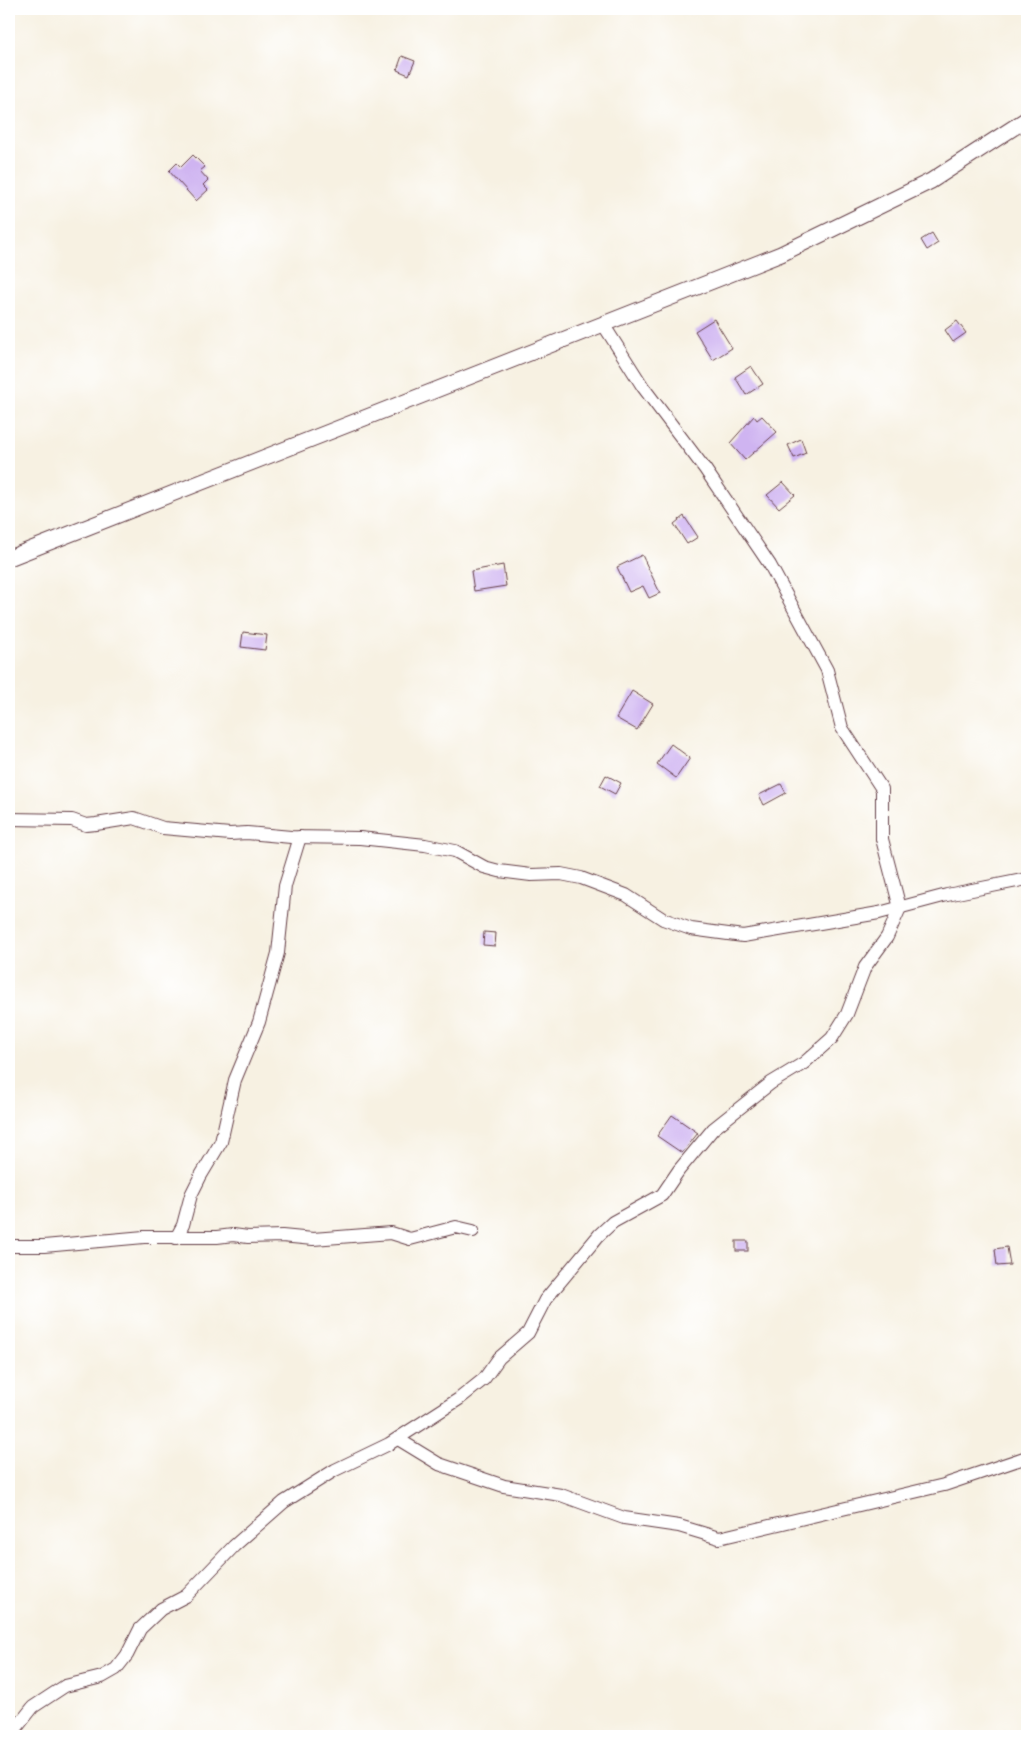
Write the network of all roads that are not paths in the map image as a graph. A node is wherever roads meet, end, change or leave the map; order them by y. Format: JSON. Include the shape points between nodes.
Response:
{"nodes":[{"id":1,"x":1027,"y":119,"type":"edge"},
{"id":2,"x":603,"y":324,"type":"junction"},
{"id":3,"x":9,"y":558,"type":"edge"},
{"id":4,"x":9,"y":819,"type":"edge"},
{"id":5,"x":300,"y":837,"type":"junction"},
{"id":6,"x":1027,"y":879,"type":"edge"},
{"id":7,"x":900,"y":908,"type":"junction"},
{"id":8,"x":473,"y":1230,"type":"dead end"},
{"id":9,"x":176,"y":1238,"type":"junction"},
{"id":10,"x":9,"y":1246,"type":"edge"},
{"id":11,"x":398,"y":1439,"type":"junction"},
{"id":12,"x":1027,"y":1457,"type":"edge"},
{"id":13,"x":10,"y":1736,"type":"edge"}],
"edges":[{"from":1,"to":2,"type":"street","via":[[931,181],[790,250]]},
{"from":2,"to":3,"type":"street"},
{"from":2,"to":7,"type":"street","via":[[643,387],[705,469],[770,564],[827,670],[842,728],[882,789],[882,839]]},
{"from":4,"to":5,"type":"street","via":[[72,820],[86,825],[134,818],[163,828]]},
{"from":5,"to":7,"type":"street","via":[[360,838],[426,846],[455,851],[484,867],[499,871],[581,878],[626,895],[663,919],[691,929],[743,936]]},
{"from":5,"to":9,"type":"street","via":[[285,886],[278,954],[259,1022],[235,1080],[221,1142],[191,1195]]},
{"from":6,"to":7,"type":"street","via":[[956,892]]},
{"from":7,"to":11,"type":"street","via":[[888,937],[865,966],[848,1014],[832,1038],[713,1129],[662,1195],[613,1222],[599,1235],[545,1300],[528,1333],[499,1358],[484,1379]]},
{"from":8,"to":9,"type":"street","via":[[456,1227],[410,1239],[391,1233],[313,1239],[233,1235]]},
{"from":9,"to":10,"type":"street","via":[[144,1237]]},
{"from":11,"to":12,"type":"street","via":[[439,1464],[504,1486],[561,1495],[624,1518],[679,1526],[719,1538],[944,1485]]},
{"from":11,"to":13,"type":"street","via":[[335,1470],[284,1502],[234,1546],[192,1590],[161,1609],[140,1629],[127,1655],[116,1668],[102,1678],[66,1686],[33,1707]]}]}
